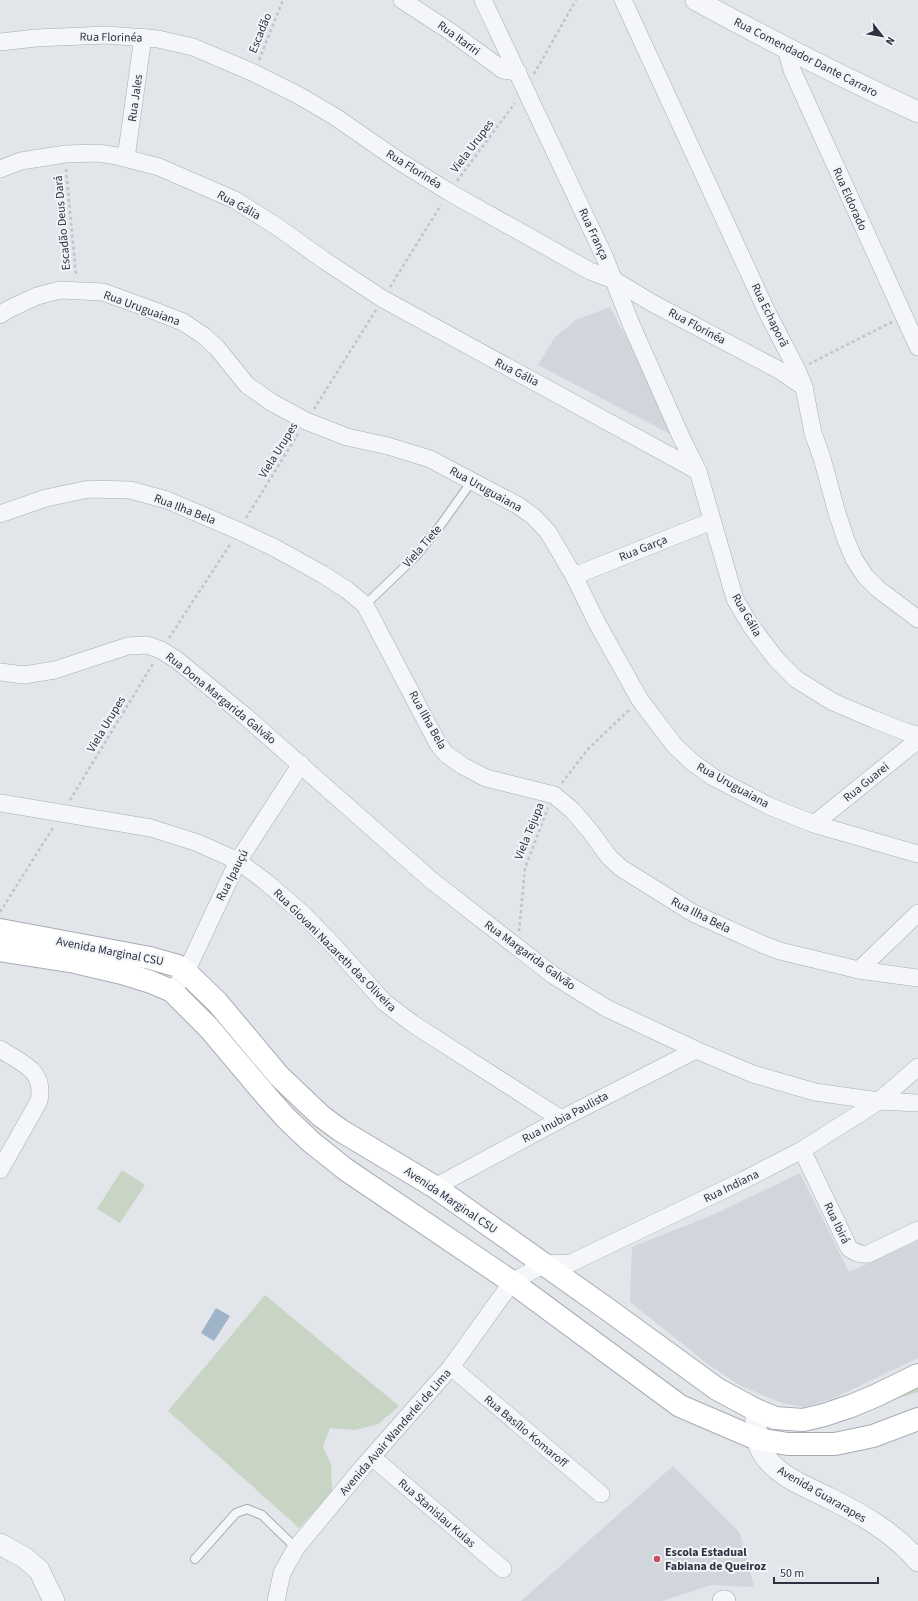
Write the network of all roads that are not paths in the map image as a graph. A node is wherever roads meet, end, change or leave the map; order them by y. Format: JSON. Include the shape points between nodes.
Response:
{"nodes":[{"id":1,"x":402,"y":0,"type":"edge"},
{"id":2,"x":484,"y":0,"type":"edge"},
{"id":3,"x":623,"y":0,"type":"edge"},
{"id":4,"x":696,"y":0,"type":"edge"},
{"id":5,"x":143,"y":37,"type":"junction"},
{"id":6,"x":0,"y":42,"type":"edge"},
{"id":7,"x":786,"y":49,"type":"junction"},
{"id":8,"x":518,"y":72,"type":"junction"},
{"id":9,"x":918,"y":112,"type":"edge"},
{"id":10,"x":126,"y":158,"type":"junction"},
{"id":11,"x":0,"y":169,"type":"edge"},
{"id":12,"x":614,"y":280,"type":"junction"},
{"id":13,"x":0,"y":315,"type":"edge"},
{"id":14,"x":918,"y":347,"type":"edge"},
{"id":15,"x":804,"y":387,"type":"junction"},
{"id":16,"x":698,"y":471,"type":"junction"},
{"id":17,"x":472,"y":481,"type":"junction"},
{"id":18,"x":0,"y":514,"type":"edge"},
{"id":19,"x":712,"y":521,"type":"junction"},
{"id":20,"x":574,"y":576,"type":"junction"},
{"id":21,"x":365,"y":605,"type":"junction"},
{"id":22,"x":917,"y":616,"type":"edge"},
{"id":23,"x":0,"y":672,"type":"edge"},
{"id":24,"x":918,"y":735,"type":"edge"},
{"id":25,"x":918,"y":740,"type":"edge"},
{"id":26,"x":280,"y":746,"type":"joint"},
{"id":27,"x":301,"y":764,"type":"junction"},
{"id":28,"x":0,"y":802,"type":"edge"},
{"id":29,"x":814,"y":824,"type":"junction"},
{"id":30,"x":918,"y":854,"type":"edge"},
{"id":31,"x":238,"y":861,"type":"junction"},
{"id":32,"x":918,"y":913,"type":"edge"},
{"id":33,"x":0,"y":930,"type":"edge"},
{"id":34,"x":0,"y":950,"type":"edge"},
{"id":35,"x":859,"y":970,"type":"junction"},
{"id":36,"x":186,"y":972,"type":"junction"},
{"id":37,"x":918,"y":978,"type":"edge"},
{"id":38,"x":172,"y":991,"type":"junction"},
{"id":39,"x":0,"y":1049,"type":"edge"},
{"id":40,"x":696,"y":1050,"type":"junction"},
{"id":41,"x":918,"y":1067,"type":"edge"},
{"id":42,"x":879,"y":1101,"type":"junction"},
{"id":43,"x":918,"y":1104,"type":"edge"},
{"id":44,"x":561,"y":1119,"type":"junction"},
{"id":45,"x":802,"y":1150,"type":"junction"},
{"id":46,"x":0,"y":1170,"type":"edge"},
{"id":47,"x":435,"y":1187,"type":"junction"},
{"id":48,"x":918,"y":1230,"type":"edge"},
{"id":49,"x":529,"y":1273,"type":"junction"},
{"id":50,"x":451,"y":1367,"type":"junction"},
{"id":51,"x":918,"y":1375,"type":"edge"},
{"id":52,"x":756,"y":1410,"type":"junction"},
{"id":53,"x":918,"y":1419,"type":"edge"},
{"id":54,"x":757,"y":1438,"type":"junction"},
{"id":55,"x":372,"y":1458,"type":"junction"},
{"id":56,"x":601,"y":1494,"type":"dead end"},
{"id":57,"x":0,"y":1544,"type":"edge"},
{"id":58,"x":296,"y":1548,"type":"junction"},
{"id":59,"x":194,"y":1559,"type":"dead end"},
{"id":60,"x":918,"y":1561,"type":"edge"},
{"id":61,"x":502,"y":1569,"type":"dead end"},
{"id":62,"x":54,"y":1601,"type":"edge"},
{"id":63,"x":276,"y":1601,"type":"edge"}],
"edges":[{"from":1,"to":8,"type":"street","name":"Rua Itariri","via":[[503,70]]},
{"from":2,"to":8,"type":"street","name":"Rua França"},
{"from":3,"to":15,"type":"street","name":"Rua Echaporã"},
{"from":4,"to":7,"type":"street","name":"Rua Comendador Dante Carraro"},
{"from":5,"to":6,"type":"street","name":"Rua Florinéa","via":[[108,35]]},
{"from":5,"to":10,"type":"street","name":"Rua Jales"},
{"from":5,"to":12,"type":"street","name":"Rua Florinéa","via":[[193,47],[298,95],[449,192],[590,271]]},
{"from":7,"to":9,"type":"street","name":"Rua Comendador Dante Carraro"},
{"from":7,"to":14,"type":"street","name":"Rua Eldorado","via":[[792,70]]},
{"from":8,"to":12,"type":"street","name":"Rua França"},
{"from":10,"to":11,"type":"street","name":"Rua Gália","via":[[98,152],[65,154],[21,161]]},
{"from":10,"to":16,"type":"street","name":"Rua Gália","via":[[159,167],[235,200],[383,299]]},
{"from":12,"to":15,"type":"street","name":"Rua Florinéa","via":[[779,370]]},
{"from":12,"to":16,"type":"street","name":"Rua França","via":[[631,324]]},
{"from":13,"to":17,"type":"street","name":"Rua Uruguaiana","via":[[37,296],[60,290],[103,292],[184,322],[218,348],[247,385],[270,402],[306,421],[346,437],[430,459]]},
{"from":15,"to":22,"type":"street","name":"Rua Echaporã","via":[[813,433],[854,559],[869,581]]},
{"from":16,"to":19,"type":"street","name":"Rua Gália"},
{"from":17,"to":20,"type":"street","name":"Rua Uruguaiana","via":[[534,517],[548,532]]},
{"from":17,"to":21,"type":"lane","name":"Viela Tiete","via":[[419,552]]},
{"from":18,"to":21,"type":"street","name":"Rua Ilha Bela","via":[[46,498],[89,489],[130,490],[167,500],[275,548],[322,574]]},
{"from":19,"to":20,"type":"street","name":"Rua Garça"},
{"from":19,"to":24,"type":"street","name":"Rua Gália","via":[[735,599],[776,660],[796,679],[833,702]]},
{"from":20,"to":29,"type":"street","name":"Rua Uruguaiana","via":[[640,700],[675,746],[692,762],[713,776],[769,806]]},
{"from":21,"to":35,"type":"street","name":"Rua Ilha Bela","via":[[438,744],[446,754],[486,778],[554,795],[574,812],[609,857],[621,868],[693,913],[764,946]]},
{"from":23,"to":26,"type":"street","name":"Rua Dona Margarida Galvão","via":[[24,675],[55,670],[128,646],[146,645],[161,650],[177,660]]},
{"from":25,"to":29,"type":"street","name":"Rua Guarei"},
{"from":26,"to":27,"type":"street","name":"Rua Margarida Galvão"},
{"from":27,"to":31,"type":"street","name":"Rua Ipauçú"},
{"from":27,"to":40,"type":"street","name":"Rua Margarida Galvão","via":[[432,880],[553,975],[606,1008]]},
{"from":28,"to":31,"type":"street","name":"Rua Giovani Nazareth das Oliveira","via":[[151,828],[198,843]]},
{"from":29,"to":30,"type":"street","name":"Rua Uruguaiana"},
{"from":31,"to":36,"type":"street","name":"Rua Ipauçú"},
{"from":31,"to":44,"type":"street","name":"Rua Giovani Nazareth das Oliveira","via":[[302,913],[384,1002],[413,1024]]},
{"from":32,"to":35,"type":"street"},
{"from":33,"to":36,"type":"main road","name":"Avenida Marginal CSU","via":[[168,962]]},
{"from":34,"to":38,"type":"main road","name":"Avenida Marginal CSU","via":[[75,962],[122,973]]},
{"from":35,"to":37,"type":"street","name":"Rua Ilha Bela"},
{"from":36,"to":38,"type":"street","name":"Rua Ipauçú"},
{"from":36,"to":47,"type":"main road","name":"Avenida Marginal CSU","via":[[217,1002],[279,1076],[321,1116]]},
{"from":38,"to":49,"type":"main road","name":"Avenida Marginal CSU","via":[[209,1028],[286,1118],[345,1169]]},
{"from":39,"to":46,"type":"street","via":[[34,1072],[40,1081],[41,1091],[39,1101]]},
{"from":40,"to":42,"type":"street","name":"Rua Margarida Galvão","via":[[753,1074],[815,1092]]},
{"from":40,"to":44,"type":"street","name":"Rua Inubia Paulista"},
{"from":41,"to":42,"type":"street","name":"Rua Indiana"},
{"from":42,"to":43,"type":"street","name":"Rua Margarida Galvão"},
{"from":42,"to":45,"type":"street","name":"Rua Indiana"},
{"from":44,"to":47,"type":"street","name":"Rua Inubia Paulista"},
{"from":45,"to":48,"type":"street","name":"Rua Ibirá","via":[[849,1248],[854,1252],[868,1254]]},
{"from":45,"to":49,"type":"street","name":"Rua Indiana","via":[[571,1263]]},
{"from":47,"to":49,"type":"main road","name":"Avenida Marginal CSU"},
{"from":49,"to":50,"type":"street","name":"Avenida Avair Wanderlei de Lima"},
{"from":49,"to":52,"type":"main road","name":"Avenida Marginal CSU","via":[[717,1390]]},
{"from":49,"to":54,"type":"main road","name":"Avenida Marginal CSU","via":[[680,1406]]},
{"from":50,"to":55,"type":"street","name":"Avenida Avair Wanderlei de Lima"},
{"from":50,"to":56,"type":"street","name":"Rua Basílio Komaroff"},
{"from":51,"to":52,"type":"main road","name":"Avenida Marginal CSU","via":[[875,1396],[824,1416],[803,1420],[775,1418]]},
{"from":52,"to":54,"type":"street","name":"Avenida Guararapes"},
{"from":53,"to":54,"type":"main road","name":"Avenida Marginal CSU","via":[[873,1436],[835,1444],[788,1444]]},
{"from":54,"to":60,"type":"street","name":"Avenida Guararapes","via":[[762,1451],[784,1475],[862,1516],[891,1535]]},
{"from":55,"to":58,"type":"street","name":"Avenida Avair Wanderlei de Lima"},
{"from":55,"to":61,"type":"street","name":"Rua Stanislau Kulas"},
{"from":57,"to":62,"type":"street","via":[[25,1558],[39,1570]]},
{"from":58,"to":59,"type":"lane","via":[[262,1515],[248,1509],[236,1513]]},
{"from":58,"to":63,"type":"street","name":"Avenida Avair Wanderlei de Lima","via":[[282,1573]]}]}
